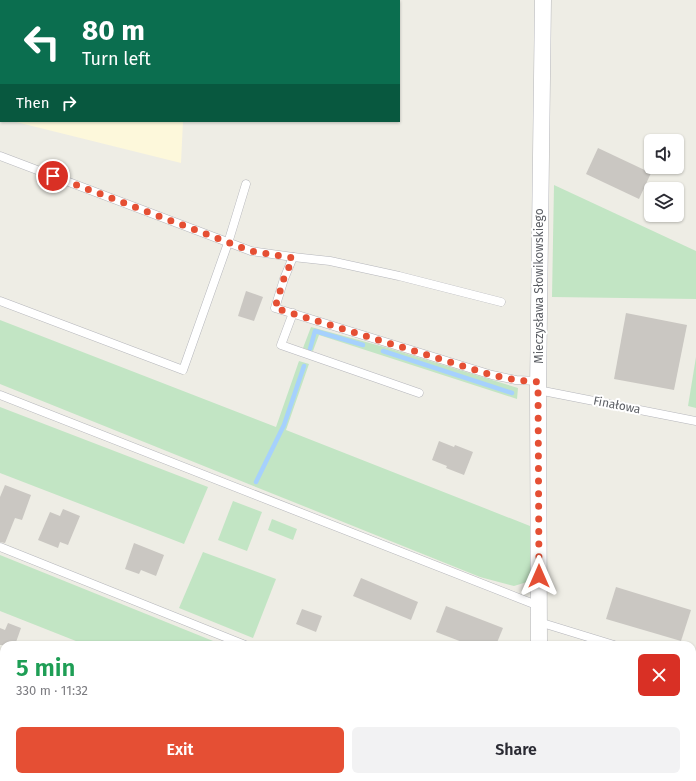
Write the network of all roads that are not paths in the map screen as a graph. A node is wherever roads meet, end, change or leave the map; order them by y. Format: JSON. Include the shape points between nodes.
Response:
{"nodes":[{"id":1,"x":543,"y":0,"type":"edge"},
{"id":2,"x":0,"y":156,"type":"edge"},
{"id":3,"x":246,"y":184,"type":"dead end"},
{"id":4,"x":228,"y":243,"type":"junction"},
{"id":5,"x":293,"y":258,"type":"junction"},
{"id":6,"x":0,"y":301,"type":"edge"},
{"id":7,"x":501,"y":302,"type":"dead end"},
{"id":8,"x":293,"y":313,"type":"junction"},
{"id":9,"x":538,"y":386,"type":"junction"},
{"id":10,"x":419,"y":393,"type":"dead end"},
{"id":11,"x":0,"y":395,"type":"edge"},
{"id":12,"x":696,"y":420,"type":"edge"},
{"id":13,"x":0,"y":547,"type":"edge"},
{"id":14,"x":539,"y":606,"type":"junction"},
{"id":15,"x":539,"y":622,"type":"junction"},
{"id":16,"x":235,"y":641,"type":"edge"},
{"id":17,"x":539,"y":641,"type":"edge"},
{"id":18,"x":601,"y":641,"type":"edge"}],
"edges":[{"from":1,"to":9,"type":"street","name":"Mieczysława Słowikowskiego"},
{"from":2,"to":4,"type":"lane"},
{"from":3,"to":4,"type":"lane"},
{"from":4,"to":5,"type":"lane","via":[[251,251]]},
{"from":4,"to":6,"type":"lane","via":[[183,370]]},
{"from":5,"to":7,"type":"lane","via":[[330,261]]},
{"from":5,"to":8,"type":"lane","name":"Finałowa","via":[[275,308]]},
{"from":8,"to":9,"type":"lane","name":"Finałowa","via":[[492,375]]},
{"from":8,"to":10,"type":"lane","via":[[281,345]]},
{"from":9,"to":12,"type":"lane","name":"Finałowa"},
{"from":9,"to":14,"type":"street","name":"Mieczysława Słowikowskiego"},
{"from":11,"to":14,"type":"lane"},
{"from":13,"to":16,"type":"lane"},
{"from":14,"to":15,"type":"street","name":"Mieczysława Słowikowskiego"},
{"from":15,"to":17,"type":"street","name":"Mieczysława Słowikowskiego"},
{"from":15,"to":18,"type":"lane"}]}
